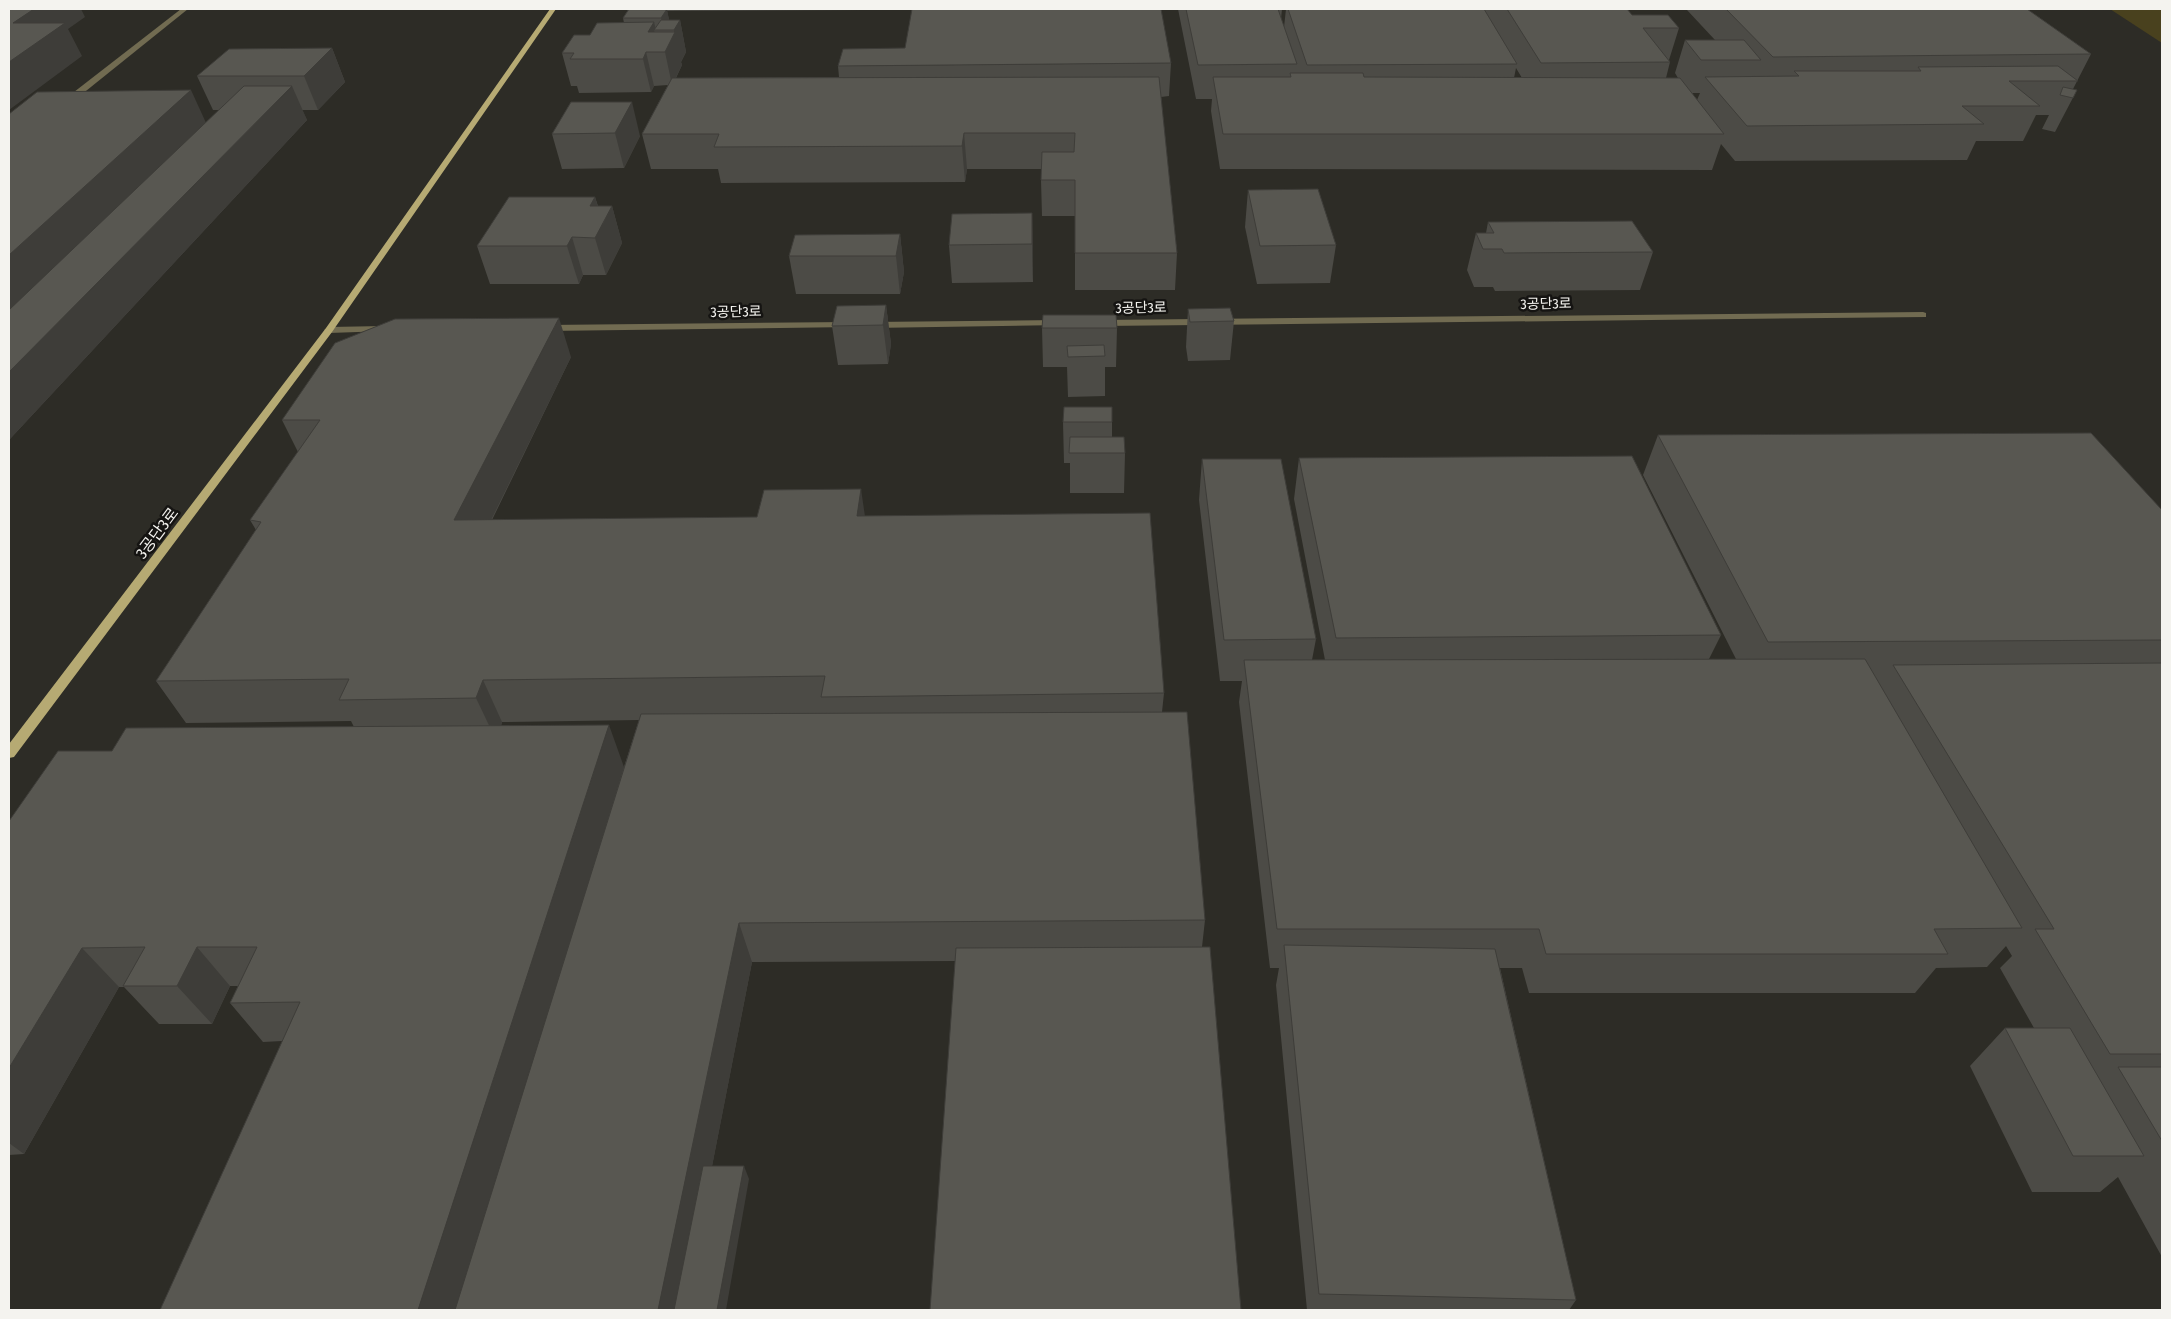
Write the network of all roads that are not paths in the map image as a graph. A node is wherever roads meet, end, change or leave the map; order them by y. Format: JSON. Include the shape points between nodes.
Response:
{"nodes":[{"id":1,"x":185,"y":9,"type":"edge"},
{"id":2,"x":553,"y":9,"type":"edge"},
{"id":3,"x":62,"y":105,"type":"edge"},
{"id":4,"x":1922,"y":314,"type":"dead end"},
{"id":5,"x":1066,"y":323,"type":"edge"},
{"id":6,"x":1096,"y":323,"type":"edge"},
{"id":7,"x":538,"y":328,"type":"edge"},
{"id":8,"x":398,"y":329,"type":"edge"},
{"id":9,"x":329,"y":330,"type":"junction"},
{"id":10,"x":9,"y":753,"type":"edge"}],
"edges":[{"from":1,"to":3,"type":"street"},
{"from":2,"to":9,"type":"main road","name":"3공단3로"},
{"from":4,"to":6,"type":"street","name":"3공단3로"},
{"from":5,"to":7,"type":"street","name":"3공단3로"},
{"from":8,"to":9,"type":"street"},
{"from":9,"to":10,"type":"main road","name":"3공단3로"}]}
